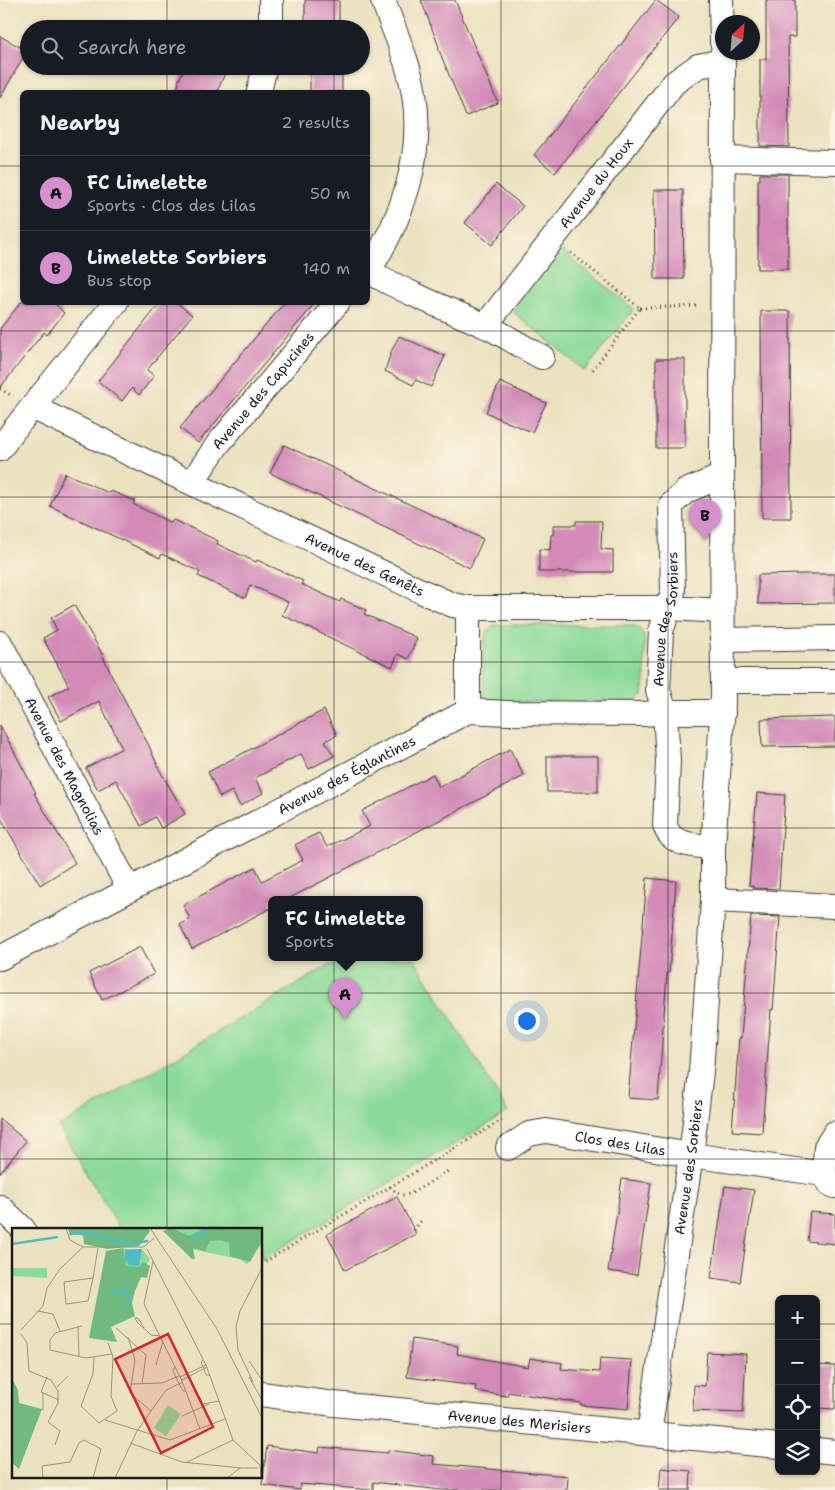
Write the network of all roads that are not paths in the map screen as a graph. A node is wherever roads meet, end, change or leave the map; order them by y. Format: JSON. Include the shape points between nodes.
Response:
{"nodes":[{"id":1,"x":272,"y":0,"type":"edge"},
{"id":2,"x":383,"y":0,"type":"edge"},
{"id":3,"x":721,"y":0,"type":"edge"},
{"id":4,"x":722,"y":15,"type":"edge"},
{"id":5,"x":271,"y":20,"type":"edge"},
{"id":6,"x":715,"y":56,"type":"edge"},
{"id":7,"x":723,"y":60,"type":"edge"},
{"id":8,"x":263,"y":75,"type":"edge"},
{"id":9,"x":259,"y":90,"type":"edge"},
{"id":10,"x":722,"y":159,"type":"junction"},
{"id":11,"x":835,"y":162,"type":"edge"},
{"id":12,"x":370,"y":268,"type":"edge"},
{"id":13,"x":370,"y":272,"type":"edge"},
{"id":14,"x":114,"y":305,"type":"edge"},
{"id":15,"x":335,"y":305,"type":"edge"},
{"id":16,"x":485,"y":326,"type":"junction"},
{"id":17,"x":542,"y":357,"type":"dead end"},
{"id":18,"x":32,"y":407,"type":"junction"},
{"id":19,"x":0,"y":449,"type":"edge"},
{"id":20,"x":722,"y":476,"type":"junction"},
{"id":21,"x":192,"y":482,"type":"junction"},
{"id":22,"x":468,"y":608,"type":"junction"},
{"id":23,"x":670,"y":608,"type":"junction"},
{"id":24,"x":722,"y":612,"type":"junction"},
{"id":25,"x":835,"y":638,"type":"edge"},
{"id":26,"x":722,"y":640,"type":"junction"},
{"id":27,"x":0,"y":643,"type":"edge"},
{"id":28,"x":723,"y":681,"type":"junction"},
{"id":29,"x":835,"y":681,"type":"edge"},
{"id":30,"x":468,"y":711,"type":"junction"},
{"id":31,"x":666,"y":712,"type":"junction"},
{"id":32,"x":723,"y":712,"type":"junction"},
{"id":33,"x":713,"y":846,"type":"junction"},
{"id":34,"x":129,"y":889,"type":"junction"},
{"id":35,"x":713,"y":900,"type":"junction"},
{"id":36,"x":835,"y":906,"type":"edge"},
{"id":37,"x":0,"y":958,"type":"edge"},
{"id":38,"x":835,"y":1132,"type":"edge"},
{"id":39,"x":508,"y":1148,"type":"dead end"},
{"id":40,"x":691,"y":1155,"type":"junction"},
{"id":41,"x":830,"y":1180,"type":"edge"},
{"id":42,"x":0,"y":1207,"type":"edge"},
{"id":43,"x":22,"y":1228,"type":"edge"},
{"id":44,"x":262,"y":1394,"type":"edge"},
{"id":45,"x":649,"y":1434,"type":"junction"},
{"id":46,"x":775,"y":1446,"type":"edge"},
{"id":47,"x":820,"y":1450,"type":"edge"},
{"id":48,"x":835,"y":1452,"type":"edge"}],
"edges":[{"from":1,"to":5,"type":"street"},
{"from":2,"to":12,"type":"street","via":[[410,76],[416,138],[410,180],[402,203]]},
{"from":3,"to":4,"type":"street","name":"Avenue des Sorbiers"},
{"from":6,"to":16,"type":"street","name":"Avenue du Houx","via":[[674,83]]},
{"from":7,"to":10,"type":"street","name":"Avenue des Sorbiers"},
{"from":8,"to":9,"type":"street"},
{"from":10,"to":11,"type":"street"},
{"from":10,"to":20,"type":"street","name":"Avenue des Sorbiers"},
{"from":13,"to":16,"type":"street"},
{"from":14,"to":18,"type":"street"},
{"from":15,"to":21,"type":"street","name":"Avenue des Capucines","via":[[218,444]]},
{"from":16,"to":17,"type":"street"},
{"from":18,"to":19,"type":"street"},
{"from":18,"to":21,"type":"street","name":"Avenue des Genêts"},
{"from":20,"to":23,"type":"street","name":"Avenue des Sorbiers","via":[[686,491],[671,505]]},
{"from":20,"to":24,"type":"street","name":"Avenue des Sorbiers"},
{"from":21,"to":22,"type":"street","name":"Avenue des Genêts","via":[[423,592]]},
{"from":22,"to":23,"type":"street","name":"Avenue des Genêts"},
{"from":22,"to":30,"type":"street"},
{"from":23,"to":24,"type":"street","name":"Avenue des Genêts"},
{"from":23,"to":31,"type":"street","name":"Avenue des Sorbiers","via":[[661,631],[658,690]]},
{"from":24,"to":26,"type":"street","name":"Avenue des Sorbiers"},
{"from":25,"to":26,"type":"street"},
{"from":26,"to":28,"type":"street","name":"Avenue des Sorbiers"},
{"from":27,"to":34,"type":"street","name":"Avenue des Magnolias"},
{"from":28,"to":29,"type":"street"},
{"from":28,"to":32,"type":"street","name":"Avenue des Sorbiers"},
{"from":30,"to":31,"type":"street","via":[[517,714]]},
{"from":30,"to":34,"type":"street","name":"Avenue des Églantines"},
{"from":31,"to":32,"type":"street"},
{"from":31,"to":33,"type":"street","name":"Avenue des Sorbiers","via":[[668,833],[678,841]]},
{"from":32,"to":33,"type":"street","name":"Avenue des Sorbiers"},
{"from":33,"to":35,"type":"street","name":"Avenue des Sorbiers"},
{"from":34,"to":37,"type":"street","name":"Avenue des Églantines"},
{"from":35,"to":36,"type":"street"},
{"from":35,"to":40,"type":"street","name":"Avenue des Sorbiers","via":[[701,1072]]},
{"from":38,"to":41,"type":"street","name":"Clos des Lilas","via":[[826,1147]]},
{"from":39,"to":40,"type":"street","name":"Clos des Lilas","via":[[529,1134],[546,1131]]},
{"from":40,"to":41,"type":"street","name":"Clos des Lilas"},
{"from":40,"to":45,"type":"street","name":"Avenue des Sorbiers"},
{"from":42,"to":43,"type":"street"},
{"from":44,"to":45,"type":"street","name":"Avenue des Merisiers"},
{"from":45,"to":46,"type":"street","name":"Avenue des Merisiers"},
{"from":47,"to":48,"type":"street"}]}
